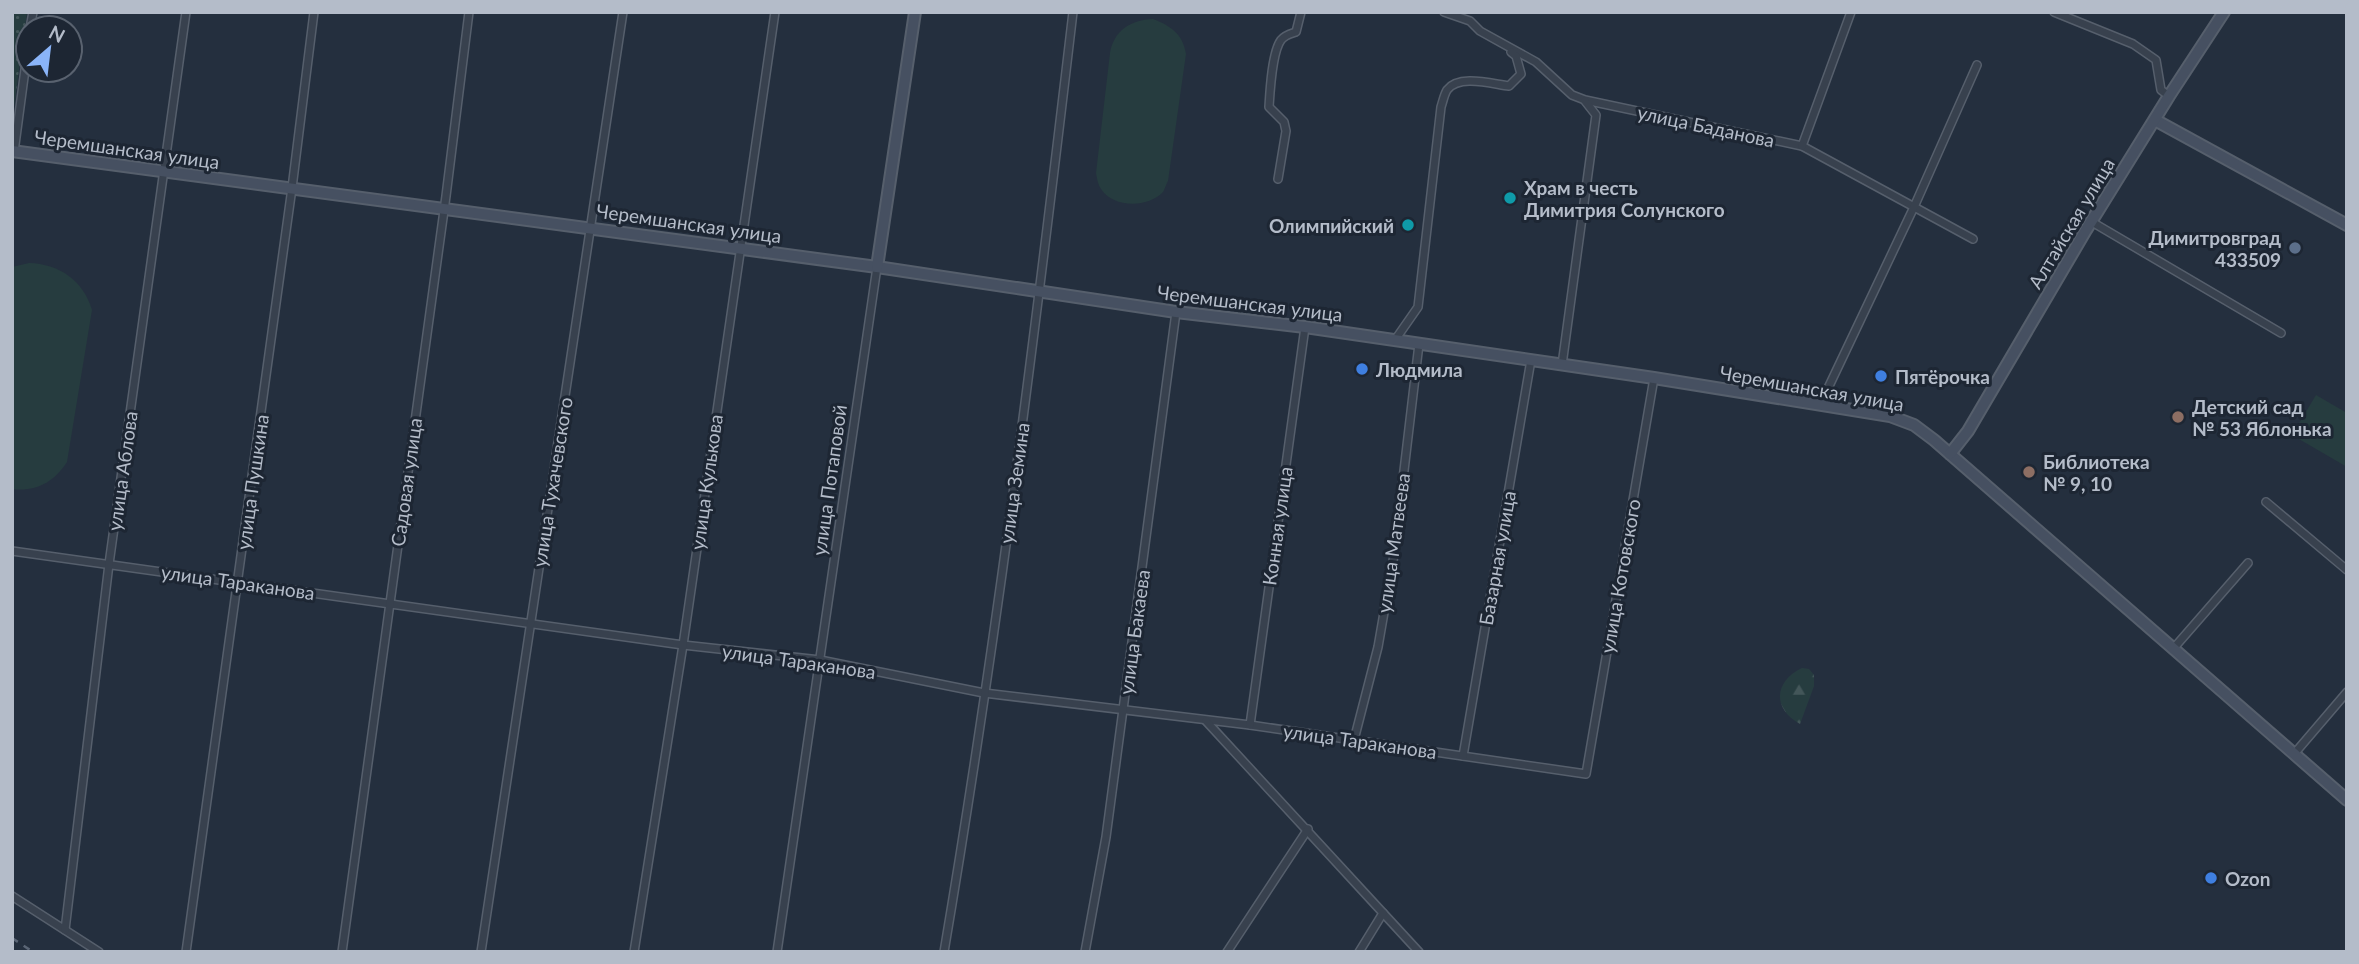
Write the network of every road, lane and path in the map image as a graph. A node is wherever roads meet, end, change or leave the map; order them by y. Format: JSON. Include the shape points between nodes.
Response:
{"nodes":[{"id":1,"x":187,"y":12,"type":"edge"},
{"id":2,"x":314,"y":12,"type":"edge"},
{"id":3,"x":469,"y":12,"type":"edge"},
{"id":4,"x":623,"y":12,"type":"edge"},
{"id":5,"x":775,"y":12,"type":"edge"},
{"id":6,"x":915,"y":12,"type":"edge"},
{"id":7,"x":1073,"y":12,"type":"edge"},
{"id":8,"x":1301,"y":12,"type":"edge"},
{"id":9,"x":1444,"y":12,"type":"edge"},
{"id":10,"x":1851,"y":12,"type":"edge"},
{"id":11,"x":2054,"y":12,"type":"edge"},
{"id":12,"x":2224,"y":12,"type":"edge"},
{"id":13,"x":1503,"y":45,"type":"junction"},
{"id":14,"x":1977,"y":65,"type":"dead end"},
{"id":15,"x":23,"y":84,"type":"edge"},
{"id":16,"x":2169,"y":96,"type":"junction"},
{"id":17,"x":1585,"y":100,"type":"junction"},
{"id":18,"x":2155,"y":120,"type":"junction"},
{"id":19,"x":1802,"y":146,"type":"junction"},
{"id":20,"x":13,"y":152,"type":"edge"},
{"id":21,"x":164,"y":172,"type":"junction"},
{"id":22,"x":1278,"y":179,"type":"dead end"},
{"id":23,"x":292,"y":188,"type":"junction"},
{"id":24,"x":1914,"y":207,"type":"junction"},
{"id":25,"x":445,"y":208,"type":"junction"},
{"id":26,"x":2092,"y":222,"type":"junction"},
{"id":27,"x":2347,"y":225,"type":"edge"},
{"id":28,"x":592,"y":228,"type":"junction"},
{"id":29,"x":1973,"y":239,"type":"dead end"},
{"id":30,"x":741,"y":248,"type":"junction"},
{"id":31,"x":877,"y":267,"type":"junction"},
{"id":32,"x":1040,"y":292,"type":"junction"},
{"id":33,"x":1176,"y":312,"type":"junction"},
{"id":34,"x":1305,"y":327,"type":"junction"},
{"id":35,"x":2281,"y":333,"type":"dead end"},
{"id":36,"x":1395,"y":340,"type":"junction"},
{"id":37,"x":1419,"y":344,"type":"junction"},
{"id":38,"x":1531,"y":360,"type":"junction"},
{"id":39,"x":1562,"y":365,"type":"junction"},
{"id":40,"x":1654,"y":378,"type":"junction"},
{"id":41,"x":1820,"y":405,"type":"junction"},
{"id":42,"x":1950,"y":454,"type":"junction"},
{"id":43,"x":2266,"y":502,"type":"dead end"},
{"id":44,"x":12,"y":551,"type":"edge"},
{"id":45,"x":2248,"y":563,"type":"dead end"},
{"id":46,"x":109,"y":564,"type":"junction"},
{"id":47,"x":2347,"y":570,"type":"edge"},
{"id":48,"x":238,"y":582,"type":"junction"},
{"id":49,"x":389,"y":604,"type":"junction"},
{"id":50,"x":530,"y":623,"type":"junction"},
{"id":51,"x":683,"y":645,"type":"junction"},
{"id":52,"x":2173,"y":649,"type":"junction"},
{"id":53,"x":820,"y":660,"type":"junction"},
{"id":54,"x":2347,"y":692,"type":"edge"},
{"id":55,"x":985,"y":693,"type":"junction"},
{"id":56,"x":1123,"y":711,"type":"junction"},
{"id":57,"x":1206,"y":721,"type":"junction"},
{"id":58,"x":1250,"y":725,"type":"junction"},
{"id":59,"x":1354,"y":740,"type":"junction"},
{"id":60,"x":2294,"y":754,"type":"junction"},
{"id":61,"x":1463,"y":756,"type":"junction"},
{"id":62,"x":1586,"y":774,"type":"joint"},
{"id":63,"x":2347,"y":800,"type":"edge"},
{"id":64,"x":1308,"y":829,"type":"junction"},
{"id":65,"x":12,"y":897,"type":"edge"},
{"id":66,"x":1383,"y":913,"type":"junction"},
{"id":67,"x":65,"y":930,"type":"junction"},
{"id":68,"x":99,"y":952,"type":"edge"},
{"id":69,"x":186,"y":952,"type":"edge"},
{"id":70,"x":342,"y":952,"type":"edge"},
{"id":71,"x":481,"y":952,"type":"edge"},
{"id":72,"x":634,"y":952,"type":"edge"},
{"id":73,"x":777,"y":952,"type":"edge"},
{"id":74,"x":944,"y":952,"type":"edge"},
{"id":75,"x":1085,"y":952,"type":"edge"},
{"id":76,"x":1227,"y":952,"type":"edge"},
{"id":77,"x":1359,"y":952,"type":"edge"},
{"id":78,"x":1419,"y":952,"type":"edge"}],
"edges":[{"from":1,"to":21,"type":"street","name":"улица Аблова"},
{"from":2,"to":23,"type":"street","name":"улица Пушкина"},
{"from":3,"to":25,"type":"street","name":"Садовая улица"},
{"from":4,"to":28,"type":"street","name":"улица Тухачевского"},
{"from":5,"to":30,"type":"street","name":"улица Кулькова"},
{"from":6,"to":31,"type":"main road","name":"улица Потаповой"},
{"from":7,"to":32,"type":"street","name":"улица Земина"},
{"from":8,"to":22,"type":"street","via":[[1296,32],[1278,46],[1270,87],[1269,107],[1286,131]]},
{"from":9,"to":13,"type":"street","name":"улица Баданова","via":[[1470,21]]},
{"from":10,"to":19,"type":"street"},
{"from":11,"to":16,"type":"street","via":[[2133,44],[2156,60],[2161,90]]},
{"from":12,"to":16,"type":"main road","name":"Алтайская улица"},
{"from":13,"to":17,"type":"street","name":"улица Баданова","via":[[1536,62],[1572,95]]},
{"from":13,"to":36,"type":"street","via":[[1516,56],[1521,74],[1508,86],[1463,81],[1445,92],[1418,307]]},
{"from":14,"to":24,"type":"street"},
{"from":15,"to":20,"type":"street"},
{"from":16,"to":18,"type":"main road","name":"Алтайская улица"},
{"from":17,"to":19,"type":"street","name":"улица Баданова"},
{"from":17,"to":39,"type":"street","via":[[1596,115]]},
{"from":18,"to":26,"type":"main road","name":"Алтайская улица"},
{"from":18,"to":27,"type":"main road"},
{"from":19,"to":24,"type":"street","name":"улица Баданова"},
{"from":20,"to":21,"type":"main road","name":"Черемшанская улица"},
{"from":21,"to":23,"type":"main road","name":"Черемшанская улица"},
{"from":21,"to":46,"type":"street","name":"улица Аблова"},
{"from":23,"to":25,"type":"main road","name":"Черемшанская улица"},
{"from":23,"to":48,"type":"street","name":"улица Пушкина"},
{"from":24,"to":29,"type":"street","name":"улица Баданова"},
{"from":24,"to":41,"type":"street"},
{"from":25,"to":28,"type":"main road","name":"Черемшанская улица"},
{"from":25,"to":49,"type":"street","name":"Садовая улица"},
{"from":26,"to":35,"type":"street"},
{"from":26,"to":42,"type":"main road","name":"Алтайская улица"},
{"from":28,"to":30,"type":"main road","name":"Черемшанская улица"},
{"from":28,"to":50,"type":"street","name":"улица Тухачевского"},
{"from":30,"to":31,"type":"main road","name":"Черемшанская улица"},
{"from":30,"to":51,"type":"street","name":"улица Кулькова"},
{"from":31,"to":32,"type":"main road","name":"Черемшанская улица"},
{"from":31,"to":53,"type":"street","name":"улица Потаповой"},
{"from":32,"to":33,"type":"main road","name":"Черемшанская улица"},
{"from":32,"to":55,"type":"street","name":"улица Земина"},
{"from":33,"to":34,"type":"main road","name":"Черемшанская улица"},
{"from":33,"to":56,"type":"street","name":"улица Бакаева"},
{"from":34,"to":36,"type":"main road","name":"Черемшанская улица"},
{"from":34,"to":58,"type":"street","name":"Конная улица"},
{"from":36,"to":37,"type":"main road","name":"Черемшанская улица"},
{"from":37,"to":38,"type":"main road","name":"Черемшанская улица"},
{"from":37,"to":59,"type":"street","name":"улица Матвеева","via":[[1394,555],[1378,647]]},
{"from":38,"to":39,"type":"main road","name":"Черемшанская улица"},
{"from":38,"to":61,"type":"street","name":"Базарная улица"},
{"from":39,"to":40,"type":"main road","name":"Черемшанская улица"},
{"from":40,"to":41,"type":"main road","name":"Черемшанская улица"},
{"from":40,"to":62,"type":"street","name":"улица Котовского"},
{"from":41,"to":42,"type":"main road","name":"Черемшанская улица","via":[[1902,420]]},
{"from":42,"to":52,"type":"main road","name":"Черемшанская улица"},
{"from":43,"to":47,"type":"street"},
{"from":44,"to":46,"type":"street","name":"улица Тараканова"},
{"from":45,"to":52,"type":"street"},
{"from":46,"to":48,"type":"street","name":"улица Тараканова"},
{"from":46,"to":67,"type":"street","name":"улица Аблова"},
{"from":48,"to":49,"type":"street","name":"улица Тараканова"},
{"from":48,"to":69,"type":"street","name":"улица Пушкина"},
{"from":49,"to":50,"type":"street","name":"улица Тараканова"},
{"from":49,"to":70,"type":"street","name":"Садовая улица"},
{"from":50,"to":51,"type":"street","name":"улица Тараканова"},
{"from":50,"to":71,"type":"street","name":"улица Тухачевского"},
{"from":51,"to":53,"type":"street","name":"улица Тараканова"},
{"from":51,"to":72,"type":"street","name":"улица Кулькова"},
{"from":52,"to":60,"type":"main road","name":"Черемшанская улица"},
{"from":53,"to":55,"type":"street","name":"улица Тараканова"},
{"from":53,"to":73,"type":"street","name":"улица Потаповой"},
{"from":54,"to":60,"type":"street"},
{"from":55,"to":56,"type":"street","name":"улица Тараканова"},
{"from":55,"to":74,"type":"street","name":"улица Земина"},
{"from":56,"to":57,"type":"street","name":"улица Тараканова"},
{"from":56,"to":75,"type":"street","name":"улица Бакаева"},
{"from":57,"to":58,"type":"street","name":"улица Тараканова"},
{"from":57,"to":64,"type":"street"},
{"from":58,"to":59,"type":"street","name":"улица Тараканова"},
{"from":59,"to":61,"type":"street","name":"улица Тараканова"},
{"from":60,"to":63,"type":"main road","name":"Черемшанская улица"},
{"from":61,"to":62,"type":"street","name":"улица Тараканова"},
{"from":64,"to":66,"type":"street"},
{"from":64,"to":76,"type":"street"},
{"from":65,"to":67,"type":"street"},
{"from":66,"to":77,"type":"street"},
{"from":66,"to":78,"type":"street"},
{"from":67,"to":68,"type":"street"}]}
